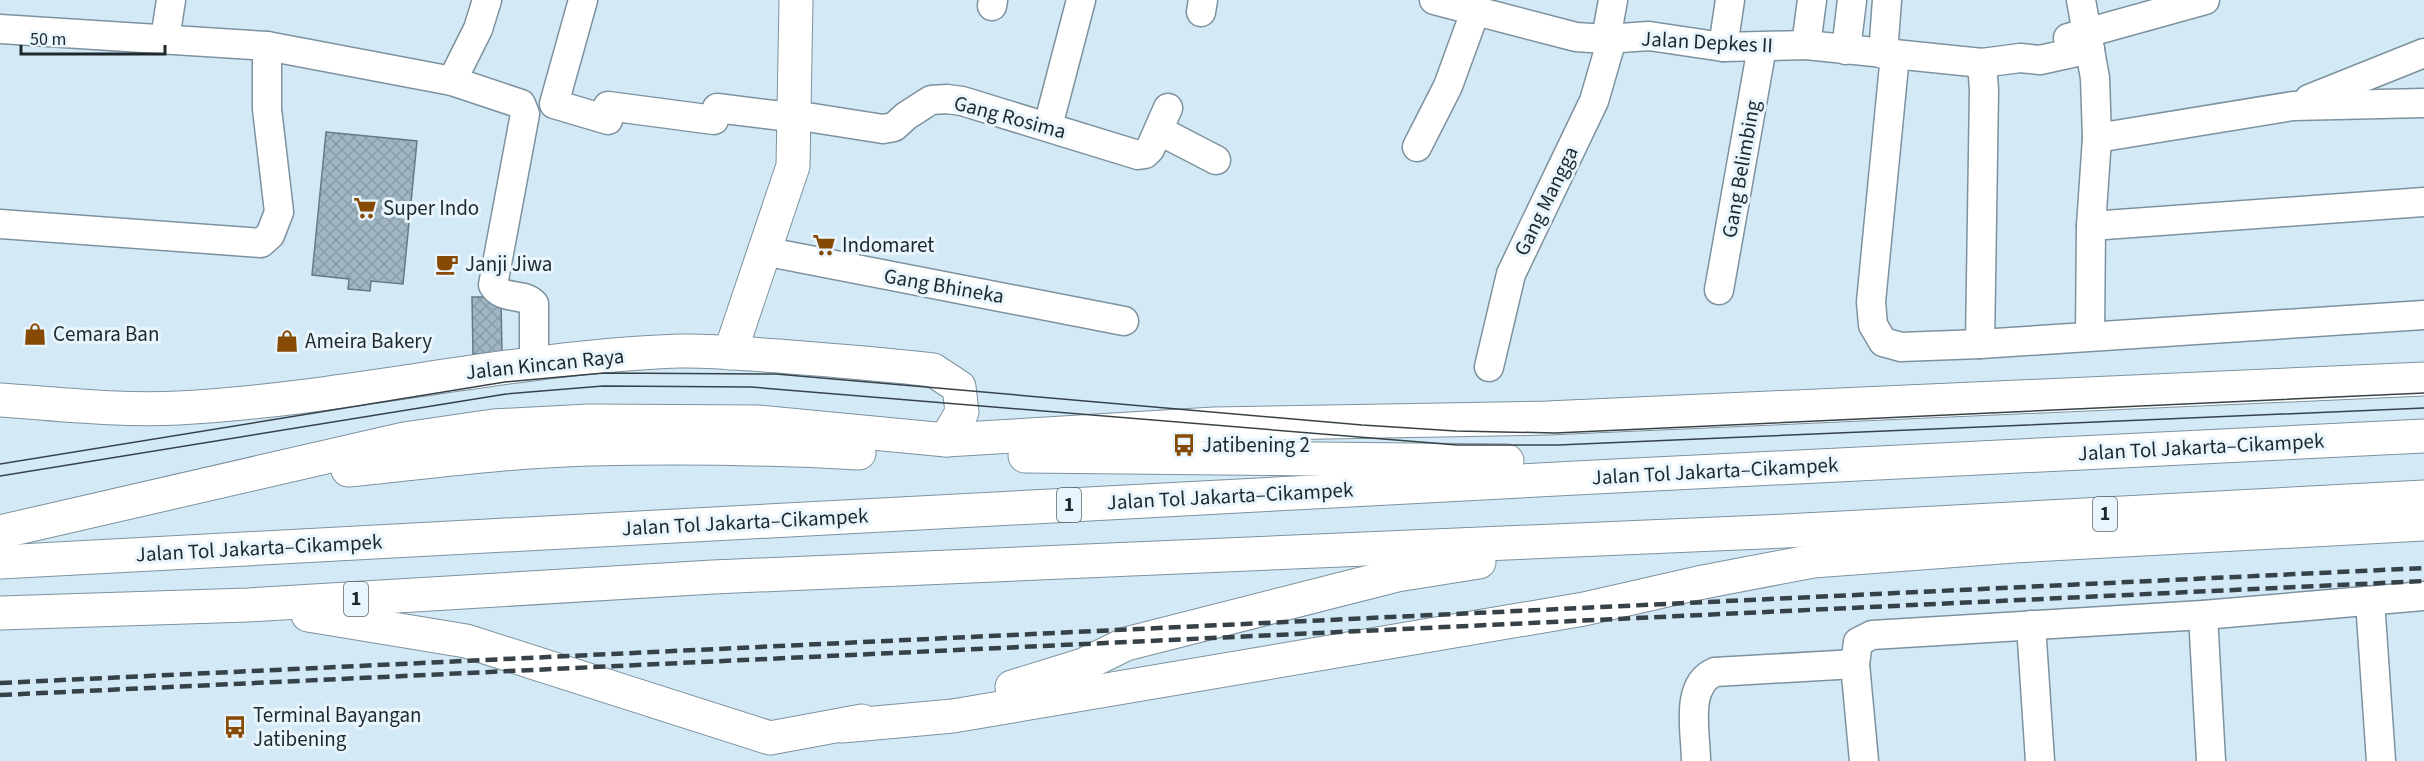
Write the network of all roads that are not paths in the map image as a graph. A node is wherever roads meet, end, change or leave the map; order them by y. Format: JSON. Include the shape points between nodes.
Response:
{"nodes":[{"id":1,"x":171,"y":0,"type":"edge"},
{"id":2,"x":487,"y":0,"type":"edge"},
{"id":3,"x":583,"y":0,"type":"edge"},
{"id":4,"x":796,"y":0,"type":"edge"},
{"id":5,"x":1081,"y":0,"type":"edge"},
{"id":6,"x":1434,"y":0,"type":"edge"},
{"id":7,"x":1613,"y":0,"type":"edge"},
{"id":8,"x":1730,"y":0,"type":"edge"},
{"id":9,"x":1812,"y":0,"type":"edge"},
{"id":10,"x":1852,"y":0,"type":"edge"},
{"id":11,"x":1887,"y":0,"type":"edge"},
{"id":12,"x":2081,"y":0,"type":"edge"},
{"id":13,"x":2205,"y":0,"type":"edge"},
{"id":14,"x":1471,"y":7,"type":"edge"},
{"id":15,"x":0,"y":29,"type":"edge"},
{"id":16,"x":165,"y":39,"type":"junction"},
{"id":17,"x":1609,"y":39,"type":"junction"},
{"id":18,"x":2088,"y":41,"type":"junction"},
{"id":19,"x":267,"y":45,"type":"junction"},
{"id":20,"x":1806,"y":45,"type":"junction"},
{"id":21,"x":1722,"y":47,"type":"junction"},
{"id":22,"x":1762,"y":47,"type":"junction"},
{"id":23,"x":1846,"y":50,"type":"junction"},
{"id":24,"x":2424,"y":53,"type":"edge"},
{"id":25,"x":1889,"y":54,"type":"junction"},
{"id":26,"x":1982,"y":63,"type":"junction"},
{"id":27,"x":452,"y":81,"type":"junction"},
{"id":28,"x":2424,"y":103,"type":"edge"},
{"id":29,"x":2293,"y":106,"type":"junction"},
{"id":30,"x":788,"y":115,"type":"junction"},
{"id":31,"x":1048,"y":126,"type":"junction"},
{"id":32,"x":2097,"y":138,"type":"junction"},
{"id":33,"x":1418,"y":147,"type":"dead end"},
{"id":34,"x":1216,"y":160,"type":"dead end"},
{"id":35,"x":2424,"y":202,"type":"edge"},
{"id":36,"x":0,"y":224,"type":"edge"},
{"id":37,"x":2091,"y":226,"type":"junction"},
{"id":38,"x":763,"y":251,"type":"junction"},
{"id":39,"x":1719,"y":290,"type":"dead end"},
{"id":40,"x":2424,"y":315,"type":"edge"},
{"id":41,"x":1124,"y":321,"type":"dead end"},
{"id":42,"x":2090,"y":335,"type":"junction"},
{"id":43,"x":1980,"y":344,"type":"junction"},
{"id":44,"x":730,"y":353,"type":"junction"},
{"id":45,"x":534,"y":364,"type":"junction"},
{"id":46,"x":1489,"y":367,"type":"dead end"},
{"id":47,"x":2424,"y":379,"type":"edge"},
{"id":48,"x":0,"y":400,"type":"edge"},
{"id":49,"x":2424,"y":436,"type":"edge"},
{"id":50,"x":946,"y":440,"type":"junction"},
{"id":51,"x":2138,"y":450,"type":"junction"},
{"id":52,"x":203,"y":486,"type":"junction"},
{"id":53,"x":2424,"y":497,"type":"edge"},
{"id":54,"x":2424,"y":524,"type":"edge"},
{"id":55,"x":1785,"y":531,"type":"junction"},
{"id":56,"x":0,"y":532,"type":"edge"},
{"id":57,"x":0,"y":562,"type":"edge"},
{"id":58,"x":2424,"y":596,"type":"edge"},
{"id":59,"x":2370,"y":601,"type":"junction"},
{"id":60,"x":248,"y":605,"type":"junction"},
{"id":61,"x":0,"y":613,"type":"edge"},
{"id":62,"x":2203,"y":615,"type":"junction"},
{"id":63,"x":2031,"y":625,"type":"junction"},
{"id":64,"x":1855,"y":664,"type":"junction"},
{"id":65,"x":842,"y":726,"type":"junction"},
{"id":66,"x":1696,"y":761,"type":"edge"},
{"id":67,"x":1864,"y":761,"type":"edge"},
{"id":68,"x":2040,"y":761,"type":"edge"},
{"id":69,"x":2211,"y":761,"type":"edge"},
{"id":70,"x":2381,"y":761,"type":"edge"}],
"edges":[{"from":1,"to":16,"type":"street"},
{"from":2,"to":27,"type":"street","via":[[478,29]]},
{"from":3,"to":30,"type":"street","name":"Gang Rosima","via":[[554,104],[608,120],[608,106],[714,120],[717,108]]},
{"from":4,"to":30,"type":"main road"},
{"from":5,"to":31,"type":"street"},
{"from":6,"to":14,"type":"street","name":"Jalan Depkes II"},
{"from":7,"to":17,"type":"street","name":"Gang Mangga"},
{"from":8,"to":21,"type":"street"},
{"from":9,"to":20,"type":"street"},
{"from":10,"to":23,"type":"street"},
{"from":11,"to":25,"type":"street"},
{"from":12,"to":18,"type":"street"},
{"from":13,"to":18,"type":"street","name":"Jalan Depkes II"},
{"from":14,"to":17,"type":"street","name":"Jalan Depkes II","via":[[1576,37]]},
{"from":14,"to":33,"type":"street","via":[[1448,86]]},
{"from":15,"to":16,"type":"street"},
{"from":16,"to":19,"type":"street"},
{"from":17,"to":21,"type":"street","name":"Jalan Depkes II","via":[[1649,36]]},
{"from":17,"to":46,"type":"street","name":"Gang Mangga","via":[[1594,100],[1511,274]]},
{"from":18,"to":26,"type":"street","name":"Jalan Depkes II","via":[[2037,46],[2020,58]]},
{"from":18,"to":32,"type":"street"},
{"from":19,"to":27,"type":"street"},
{"from":19,"to":36,"type":"street","via":[[267,109],[279,212],[270,235],[261,243]]},
{"from":20,"to":22,"type":"street","name":"Jalan Depkes II"},
{"from":20,"to":23,"type":"street","name":"Jalan Depkes II"},
{"from":21,"to":22,"type":"street","name":"Jalan Depkes II"},
{"from":22,"to":39,"type":"street","name":"Gang Belimbing"},
{"from":23,"to":25,"type":"street","name":"Jalan Depkes II"},
{"from":24,"to":29,"type":"street"},
{"from":25,"to":26,"type":"street","name":"Jalan Depkes II"},
{"from":25,"to":43,"type":"street","via":[[1871,302],[1873,325],[1883,342],[1901,347]]},
{"from":26,"to":43,"type":"street"},
{"from":27,"to":45,"type":"street","via":[[521,104],[525,111],[493,285],[503,295],[531,300],[534,304]]},
{"from":28,"to":29,"type":"street"},
{"from":29,"to":32,"type":"street"},
{"from":30,"to":31,"type":"street","name":"Gang Rosima","via":[[882,129],[894,127],[931,100],[947,99]]},
{"from":30,"to":38,"type":"main road","via":[[793,166]]},
{"from":31,"to":34,"type":"street","name":"Gang Rosima","via":[[1138,155],[1145,154],[1164,119]]},
{"from":32,"to":37,"type":"street"},
{"from":35,"to":37,"type":"street"},
{"from":37,"to":42,"type":"street"},
{"from":38,"to":41,"type":"street","name":"Gang Bhineka"},
{"from":38,"to":44,"type":"main road"},
{"from":40,"to":42,"type":"street"},
{"from":42,"to":43,"type":"street"},
{"from":44,"to":45,"type":"main road","name":"Jalan Kincan Raya","via":[[681,351]]},
{"from":44,"to":50,"type":"main road","name":"Jalan Kincan Raya","via":[[933,370],[959,387],[962,412]]},
{"from":45,"to":48,"type":"main road","name":"Jalan Kincan Raya","via":[[333,393],[179,408],[134,409]]},
{"from":47,"to":50,"type":"main road","via":[[1547,418],[1223,424]]},
{"from":49,"to":51,"type":"main road","name":"Jalan Tol Jakarta–Cikampek","number":"1"},
{"from":50,"to":52,"type":"main road","via":[[758,422],[589,421],[493,426],[404,439]]},
{"from":51,"to":52,"type":"main road","via":[[1861,459],[1564,462],[932,457],[788,449],[588,449],[460,458]]},
{"from":51,"to":57,"type":"main road","name":"Jalan Tol Jakarta–Cikampek","number":"1"},
{"from":52,"to":56,"type":"main road"},
{"from":53,"to":55,"type":"main road","number":"1"},
{"from":54,"to":65,"type":"main road","via":[[1813,561],[1584,609],[953,716]]},
{"from":55,"to":60,"type":"main road","number":"1","via":[[724,576]]},
{"from":55,"to":65,"type":"main road","via":[[1546,552],[1397,575],[1126,644],[1031,683]]},
{"from":58,"to":59,"type":"street"},
{"from":59,"to":62,"type":"street"},
{"from":59,"to":70,"type":"street"},
{"from":60,"to":61,"type":"main road","number":"1"},
{"from":60,"to":65,"type":"main road","via":[[466,640],[770,738]]},
{"from":62,"to":63,"type":"street"},
{"from":62,"to":69,"type":"street"},
{"from":63,"to":64,"type":"street","via":[[1872,635],[1858,642]]},
{"from":63,"to":68,"type":"street"},
{"from":64,"to":66,"type":"street","via":[[1714,672],[1703,676],[1695,699]]},
{"from":64,"to":67,"type":"street"}]}
